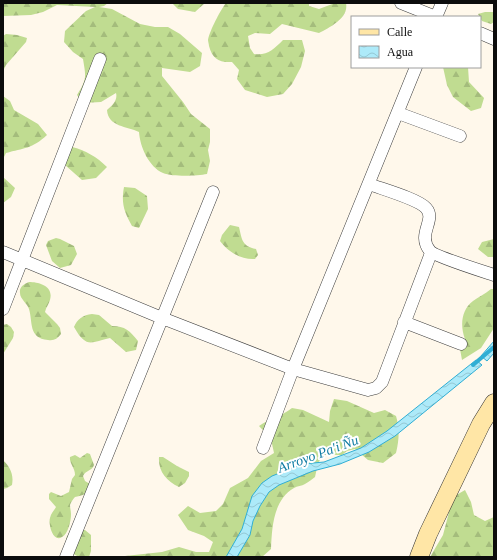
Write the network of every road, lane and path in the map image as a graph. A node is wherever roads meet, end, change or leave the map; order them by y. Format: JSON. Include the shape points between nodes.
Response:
{"nodes":[{"id":1,"x":401,"y":3,"type":"edge"},
{"id":2,"x":442,"y":3,"type":"edge"},
{"id":3,"x":434,"y":16,"type":"edge"},
{"id":4,"x":436,"y":16,"type":"edge"},
{"id":5,"x":481,"y":33,"type":"edge"},
{"id":6,"x":494,"y":39,"type":"edge"},
{"id":7,"x":100,"y":59,"type":"dead end"},
{"id":8,"x":416,"y":68,"type":"edge"},
{"id":9,"x":398,"y":112,"type":"junction"},
{"id":10,"x":460,"y":136,"type":"dead end"},
{"id":11,"x":369,"y":184,"type":"junction"},
{"id":12,"x":213,"y":192,"type":"dead end"},
{"id":13,"x":3,"y":252,"type":"edge"},
{"id":14,"x":431,"y":253,"type":"junction"},
{"id":15,"x":22,"y":259,"type":"junction"},
{"id":16,"x":494,"y":275,"type":"edge"},
{"id":17,"x":3,"y":309,"type":"edge"},
{"id":18,"x":162,"y":318,"type":"junction"},
{"id":19,"x":404,"y":322,"type":"junction"},
{"id":20,"x":461,"y":344,"type":"dead end"},
{"id":21,"x":293,"y":369,"type":"junction"},
{"id":22,"x":494,"y":404,"type":"edge"},
{"id":23,"x":263,"y":448,"type":"dead end"},
{"id":24,"x":66,"y":557,"type":"edge"},
{"id":25,"x":419,"y":557,"type":"edge"}],
"edges":[{"from":1,"to":3,"type":"street"},
{"from":2,"to":4,"type":"street"},
{"from":5,"to":6,"type":"street"},
{"from":7,"to":15,"type":"street"},
{"from":8,"to":9,"type":"street"},
{"from":9,"to":10,"type":"street"},
{"from":9,"to":11,"type":"street"},
{"from":11,"to":14,"type":"street","via":[[415,201],[426,208],[430,218],[425,242]]},
{"from":11,"to":21,"type":"street"},
{"from":12,"to":18,"type":"street"},
{"from":13,"to":15,"type":"street"},
{"from":14,"to":16,"type":"street"},
{"from":14,"to":19,"type":"street"},
{"from":15,"to":17,"type":"street"},
{"from":15,"to":18,"type":"street"},
{"from":18,"to":21,"type":"street"},
{"from":18,"to":24,"type":"street"},
{"from":19,"to":20,"type":"street"},
{"from":19,"to":21,"type":"street","via":[[382,382],[376,388],[368,390]]},
{"from":21,"to":23,"type":"street"},
{"from":22,"to":25,"type":"main road","via":[[481,424]]}]}
